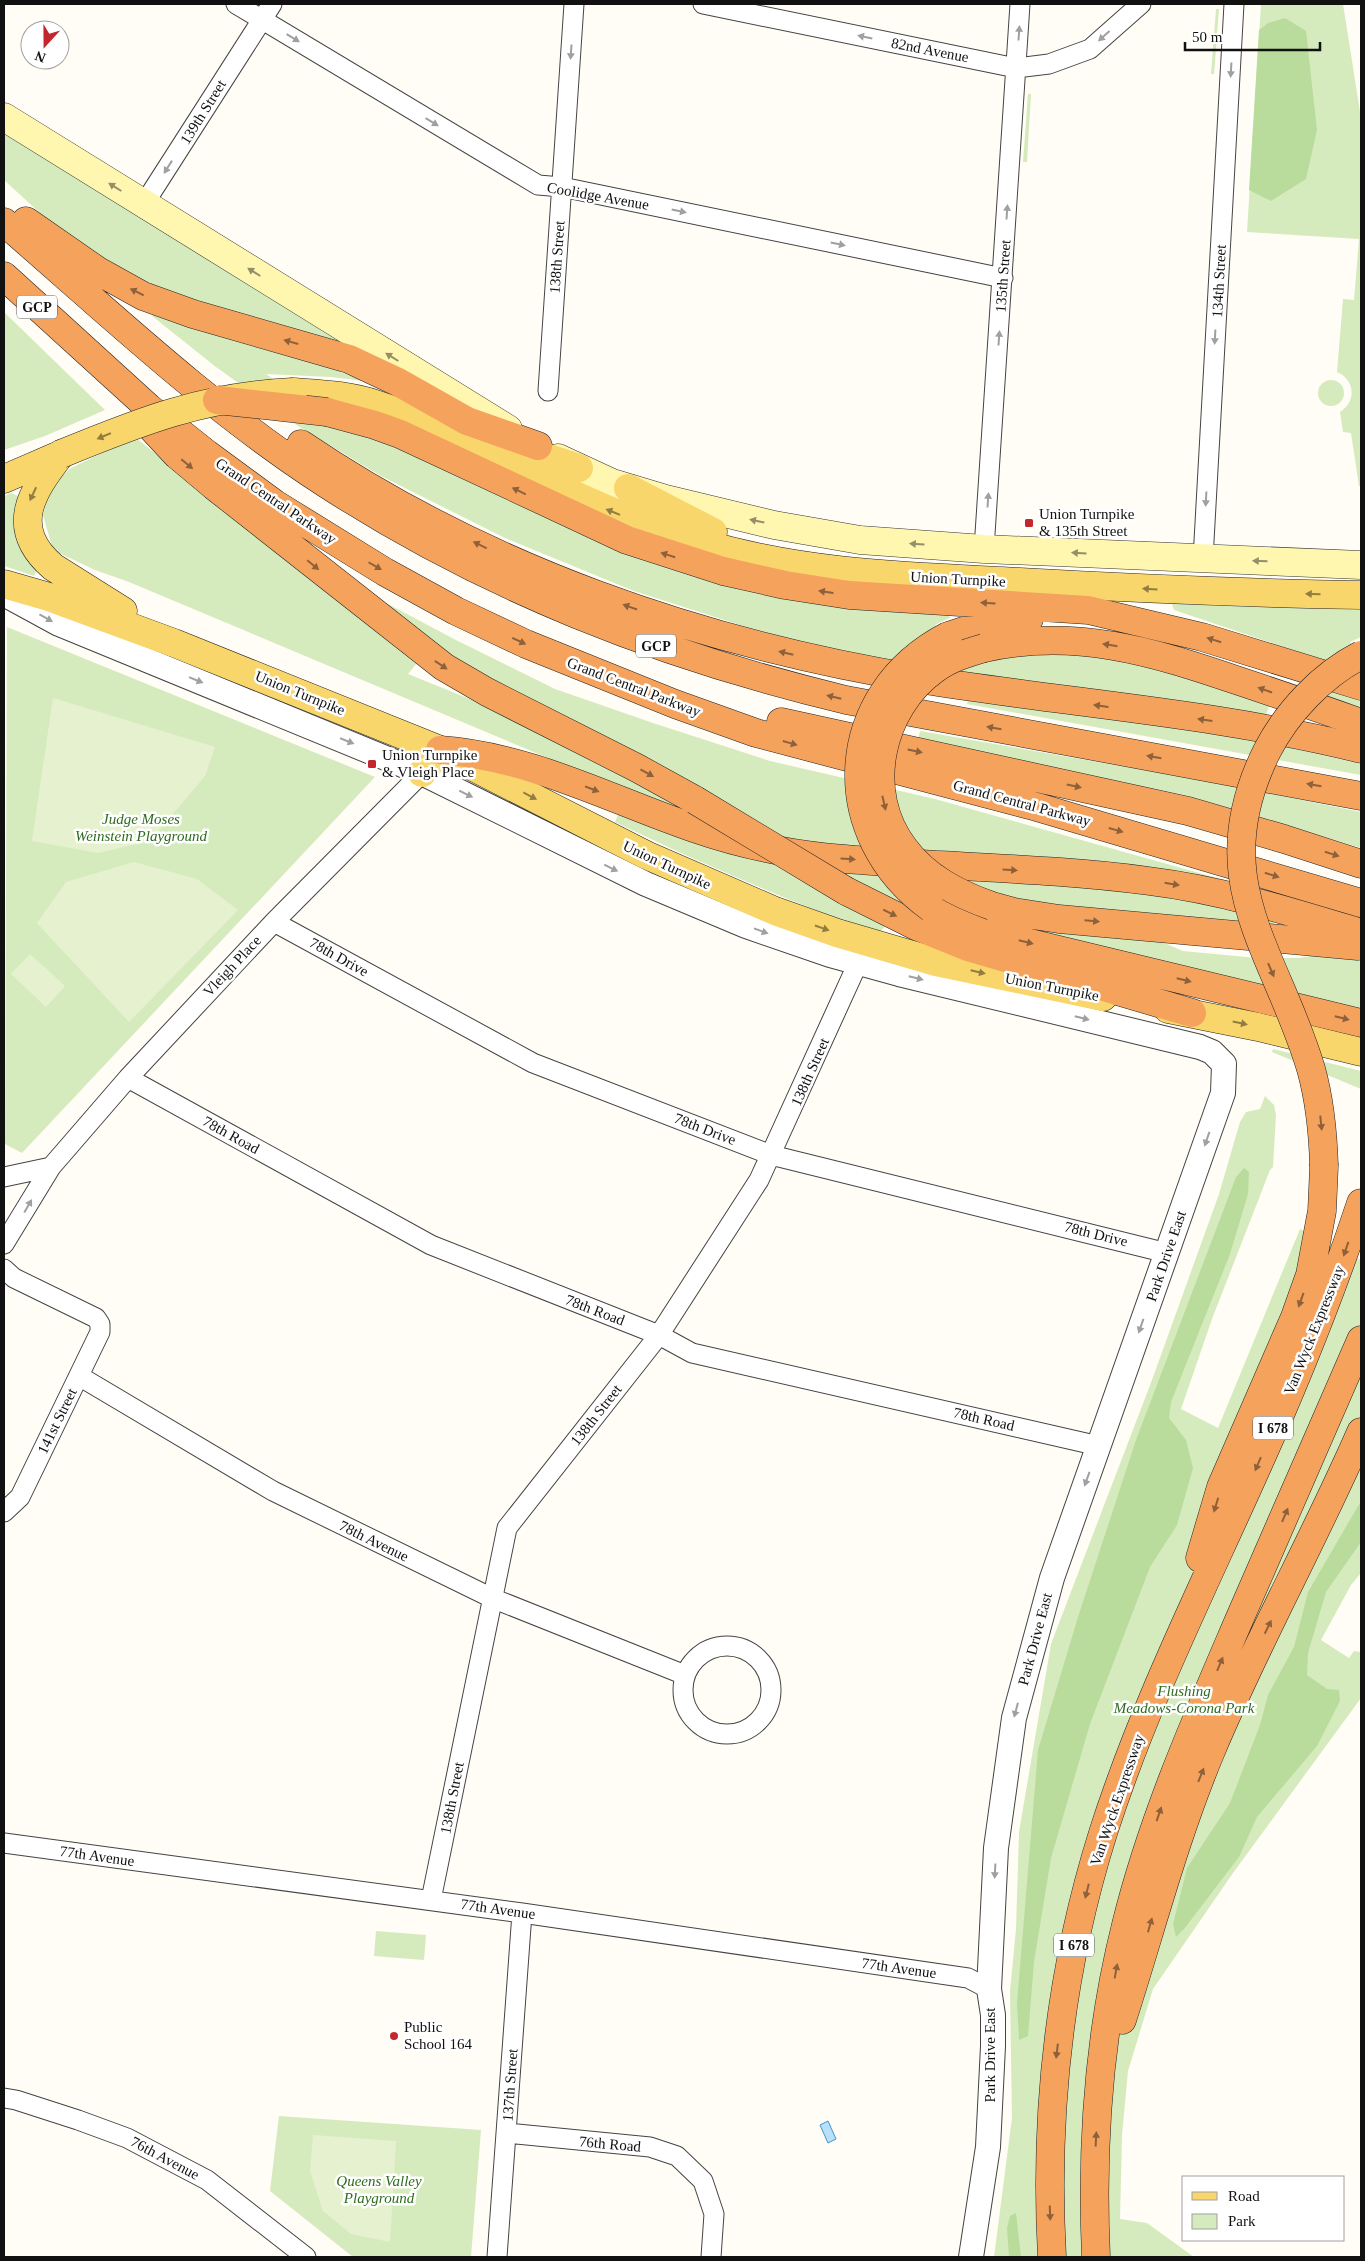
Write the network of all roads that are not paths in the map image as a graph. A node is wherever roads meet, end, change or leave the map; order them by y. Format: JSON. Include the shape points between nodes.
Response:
{"nodes":[{"id":1,"x":236,"y":4,"type":"edge"},
{"id":2,"x":574,"y":4,"type":"edge"},
{"id":3,"x":703,"y":4,"type":"edge"},
{"id":4,"x":1020,"y":4,"type":"edge"},
{"id":5,"x":1141,"y":4,"type":"edge"},
{"id":6,"x":1234,"y":4,"type":"edge"},
{"id":7,"x":267,"y":12,"type":"edge"},
{"id":8,"x":1016,"y":68,"type":"junction"},
{"id":9,"x":4,"y":117,"type":"edge"},
{"id":10,"x":562,"y":186,"type":"junction"},
{"id":11,"x":144,"y":204,"type":"junction"},
{"id":12,"x":4,"y":206,"type":"edge"},
{"id":13,"x":4,"y":222,"type":"edge"},
{"id":14,"x":51,"y":262,"type":"junction"},
{"id":15,"x":4,"y":276,"type":"edge"},
{"id":16,"x":1003,"y":278,"type":"junction"},
{"id":17,"x":70,"y":338,"type":"junction"},
{"id":18,"x":548,"y":391,"type":"dead end"},
{"id":19,"x":217,"y":400,"type":"junction"},
{"id":20,"x":375,"y":404,"type":"junction"},
{"id":21,"x":538,"y":446,"type":"junction"},
{"id":22,"x":61,"y":454,"type":"junction"},
{"id":23,"x":579,"y":468,"type":"junction"},
{"id":24,"x":4,"y":479,"type":"edge"},
{"id":25,"x":628,"y":488,"type":"junction"},
{"id":26,"x":984,"y":549,"type":"junction"},
{"id":27,"x":1203,"y":559,"type":"junction"},
{"id":28,"x":1361,"y":565,"type":"edge"},
{"id":29,"x":828,"y":570,"type":"junction"},
{"id":30,"x":4,"y":584,"type":"edge"},
{"id":31,"x":4,"y":594,"type":"edge"},
{"id":32,"x":1361,"y":596,"type":"edge"},
{"id":33,"x":1140,"y":622,"type":"junction"},
{"id":34,"x":174,"y":643,"type":"junction"},
{"id":35,"x":1361,"y":655,"type":"edge"},
{"id":36,"x":629,"y":686,"type":"junction"},
{"id":37,"x":1361,"y":686,"type":"edge"},
{"id":38,"x":1361,"y":723,"type":"edge"},
{"id":39,"x":1361,"y":749,"type":"edge"},
{"id":40,"x":440,"y":750,"type":"junction"},
{"id":41,"x":422,"y":773,"type":"junction"},
{"id":42,"x":1361,"y":796,"type":"edge"},
{"id":43,"x":1361,"y":864,"type":"edge"},
{"id":44,"x":1361,"y":902,"type":"edge"},
{"id":45,"x":274,"y":922,"type":"junction"},
{"id":46,"x":1361,"y":934,"type":"edge"},
{"id":47,"x":1361,"y":946,"type":"edge"},
{"id":48,"x":858,"y":963,"type":"junction"},
{"id":49,"x":1192,"y":1013,"type":"junction"},
{"id":50,"x":1361,"y":1023,"type":"edge"},
{"id":51,"x":1212,"y":1052,"type":"joint"},
{"id":52,"x":1361,"y":1052,"type":"edge"},
{"id":53,"x":128,"y":1078,"type":"junction"},
{"id":54,"x":771,"y":1155,"type":"junction"},
{"id":55,"x":51,"y":1167,"type":"junction"},
{"id":56,"x":4,"y":1177,"type":"edge"},
{"id":57,"x":1361,"y":1203,"type":"edge"},
{"id":58,"x":4,"y":1244,"type":"edge"},
{"id":59,"x":1167,"y":1253,"type":"junction"},
{"id":60,"x":4,"y":1269,"type":"edge"},
{"id":61,"x":659,"y":1335,"type":"junction"},
{"id":62,"x":1361,"y":1340,"type":"edge"},
{"id":63,"x":79,"y":1376,"type":"junction"},
{"id":64,"x":1361,"y":1432,"type":"edge"},
{"id":65,"x":1361,"y":1444,"type":"edge"},
{"id":66,"x":1099,"y":1446,"type":"junction"},
{"id":67,"x":1343,"y":1474,"type":"junction"},
{"id":68,"x":4,"y":1512,"type":"edge"},
{"id":69,"x":492,"y":1598,"type":"junction"},
{"id":70,"x":1173,"y":1648,"type":"junction"},
{"id":71,"x":685,"y":1675,"type":"junction"},
{"id":72,"x":4,"y":1843,"type":"edge"},
{"id":73,"x":431,"y":1900,"type":"junction"},
{"id":74,"x":522,"y":1913,"type":"junction"},
{"id":75,"x":989,"y":1989,"type":"junction"},
{"id":76,"x":1100,"y":2088,"type":"junction"},
{"id":77,"x":4,"y":2098,"type":"edge"},
{"id":78,"x":507,"y":2133,"type":"junction"},
{"id":79,"x":306,"y":2257,"type":"edge"},
{"id":80,"x":497,"y":2257,"type":"edge"},
{"id":81,"x":711,"y":2257,"type":"edge"},
{"id":82,"x":971,"y":2257,"type":"edge"},
{"id":83,"x":1052,"y":2257,"type":"edge"},
{"id":84,"x":1096,"y":2257,"type":"edge"}],
"edges":[{"from":1,"to":7,"type":"street","name":"Coolidge Avenue"},
{"from":2,"to":10,"type":"street","name":"138th Street","one_way":true},
{"from":8,"to":3,"type":"street","name":"82nd Avenue","one_way":true},
{"from":8,"to":4,"type":"street","name":"135th Street","one_way":true},
{"from":5,"to":8,"type":"street","name":"82nd Avenue","one_way":true,"via":[[1090,49],[1049,64]]},
{"from":6,"to":27,"type":"street","name":"134th Street","one_way":true},
{"from":7,"to":10,"type":"street","name":"Coolidge Avenue","one_way":true,"via":[[538,185]]},
{"from":7,"to":11,"type":"street","name":"139th Street","one_way":true},
{"from":16,"to":8,"type":"street","name":"135th Street","one_way":true},
{"from":11,"to":9,"type":"main road","one_way":true},
{"from":10,"to":16,"type":"street","name":"Coolidge Avenue","one_way":true},
{"from":10,"to":18,"type":"street","name":"138th Street"},
{"from":21,"to":11,"type":"main road","one_way":true},
{"from":21,"to":12,"type":"highway","one_way":true,"via":[[467,421],[390,377],[349,360],[143,296],[98,271]]},
{"from":13,"to":14,"type":"highway","number":"GCP"},
{"from":39,"to":14,"type":"highway","one_way":true,"via":[[1265,729],[872,671],[743,642],[600,597],[476,543],[343,471],[253,411]]},
{"from":42,"to":14,"type":"highway","number":"GCP","one_way":true,"via":[[878,707],[748,675],[614,630],[467,564],[324,482],[147,349]]},
{"from":15,"to":17,"type":"highway","name":"Grand Central Parkway","number":"GCP"},
{"from":26,"to":16,"type":"street","name":"135th Street","one_way":true},
{"from":17,"to":36,"type":"highway","name":"Grand Central Parkway","number":"GCP","one_way":true,"via":[[206,454],[275,504],[352,553],[491,628]]},
{"from":17,"to":49,"type":"highway","one_way":true,"bridge":true,"via":[[177,455],[423,652],[487,692],[629,763],[846,891],[916,926],[968,947]]},
{"from":19,"to":20,"type":"main road","name":"Union Turnpike","bridge":true,"via":[[293,392]]},
{"from":19,"to":22,"type":"main road","name":"Union Turnpike","one_way":true,"bridge":true,"via":[[138,422]]},
{"from":33,"to":19,"type":"highway","one_way":true,"bridge":true,"via":[[1064,608],[849,595],[723,571],[627,540],[375,425],[328,412]]},
{"from":20,"to":23,"type":"main road","via":[[422,414]]},
{"from":29,"to":20,"type":"main road","name":"Union Turnpike","one_way":true,"via":[[730,551],[643,524]]},
{"from":21,"to":23,"type":"main road"},
{"from":22,"to":24,"type":"main road","name":"Union Turnpike"},
{"from":22,"to":34,"type":"main road","one_way":true,"via":[[29,502],[29,526],[36,548],[53,567]]},
{"from":23,"to":25,"type":"main road","name":"Union Turnpike"},
{"from":26,"to":25,"type":"main road","name":"Union Turnpike","one_way":true,"via":[[831,536],[745,519]]},
{"from":25,"to":29,"type":"main road","via":[[737,543]]},
{"from":27,"to":26,"type":"main road","name":"Union Turnpike","one_way":true},
{"from":28,"to":27,"type":"main road","name":"Union Turnpike","one_way":true},
{"from":32,"to":29,"type":"main road","name":"Union Turnpike","one_way":true,"via":[[1122,588],[882,576]]},
{"from":30,"to":34,"type":"main road","name":"Union Turnpike"},
{"from":31,"to":41,"type":"street","name":"Union Turnpike","one_way":true,"via":[[59,624]]},
{"from":37,"to":33,"type":"highway","one_way":true,"via":[[1212,639]]},
{"from":33,"to":50,"type":"highway","one_way":true,"bridge":true,"via":[[1027,619],[986,624],[948,636],[917,654],[893,678],[869,721],[859,769],[861,804],[872,839],[900,880],[931,908],[963,922],[1022,942]]},
{"from":34,"to":40,"type":"main road","name":"Union Turnpike"},
{"from":35,"to":70,"type":"highway","one_way":true,"bridge":true,"via":[[1314,689],[1283,724],[1254,782],[1242,835],[1242,873],[1249,909],[1310,1068],[1319,1104],[1324,1166],[1322,1211],[1310,1275],[1221,1487]]},
{"from":36,"to":43,"type":"highway","one_way":true,"via":[[1188,811]]},
{"from":36,"to":44,"type":"highway","name":"Grand Central Parkway","number":"GCP","one_way":true,"via":[[756,733],[1037,807]]},
{"from":38,"to":47,"type":"highway","one_way":true,"bridge":true,"via":[[1178,660],[1122,646],[1042,639],[984,648],[950,660],[930,672],[895,714],[880,767],[883,799],[903,848],[926,872],[973,899],[1029,915],[1060,919]]},
{"from":40,"to":41,"type":"main road"},
{"from":40,"to":46,"type":"highway","one_way":true,"via":[[470,752],[538,768],[693,829],[764,848],[825,858],[1149,880],[1243,899]]},
{"from":40,"to":49,"type":"main road","name":"Union Turnpike","one_way":true,"via":[[646,856],[818,926],[968,970]]},
{"from":41,"to":45,"type":"street","name":"Vleigh Place"},
{"from":41,"to":48,"type":"street","name":"Union Turnpike","one_way":true,"via":[[646,884],[754,929]]},
{"from":45,"to":53,"type":"street","name":"Vleigh Place"},
{"from":45,"to":54,"type":"street","name":"78th Drive","via":[[534,1063]]},
{"from":48,"to":51,"type":"street","name":"Union Turnpike","one_way":true},
{"from":48,"to":54,"type":"street","name":"138th Street"},
{"from":49,"to":52,"type":"main road","name":"Union Turnpike","one_way":true},
{"from":51,"to":59,"type":"street","name":"Park Drive East","one_way":true,"via":[[1224,1064],[1223,1093]]},
{"from":53,"to":55,"type":"street","name":"Vleigh Place"},
{"from":53,"to":61,"type":"street","name":"78th Road","via":[[431,1245]]},
{"from":54,"to":59,"type":"street","name":"78th Drive"},
{"from":54,"to":61,"type":"street","name":"138th Street","via":[[759,1180]]},
{"from":55,"to":56,"type":"street"},
{"from":58,"to":55,"type":"street","name":"Vleigh Place","one_way":true},
{"from":57,"to":70,"type":"highway","name":"Van Wyck Expressway","number":"I 678","one_way":true,"via":[[1312,1337],[1244,1496]]},
{"from":59,"to":66,"type":"street","name":"Park Drive East","one_way":true},
{"from":60,"to":63,"type":"street","name":"141st Street","via":[[14,1278],[96,1318],[100,1332]]},
{"from":61,"to":66,"type":"street","name":"78th Road","via":[[692,1353]]},
{"from":61,"to":69,"type":"street","name":"138th Street","via":[[506,1528]]},
{"from":76,"to":62,"type":"highway","one_way":true,"via":[[1118,1960],[1155,1825],[1184,1748]]},
{"from":63,"to":68,"type":"street","name":"141st Street","via":[[20,1497]]},
{"from":63,"to":69,"type":"street","name":"78th Avenue","via":[[273,1491]]},
{"from":64,"to":67,"type":"highway"},
{"from":65,"to":67,"type":"highway"},
{"from":66,"to":75,"type":"street","name":"Park Drive East","one_way":true,"via":[[1052,1578],[1014,1718],[996,1848]]},
{"from":76,"to":67,"type":"highway","one_way":true,"via":[[1161,1887],[1195,1790],[1249,1666]]},
{"from":69,"to":71,"type":"street","name":"78th Avenue"},
{"from":69,"to":73,"type":"street","name":"138th Street"},
{"from":70,"to":83,"type":"highway","name":"Van Wyck Expressway","number":"I 678","one_way":true,"via":[[1104,1831],[1073,1953],[1052,2095],[1049,2176]]},
{"from":71,"to":71,"type":"street","via":[[682,1695],[686,1710],[701,1726],[715,1733],[725,1735],[749,1729],[761,1719],[770,1703],[772,1688],[763,1663],[739,1647],[722,1645],[707,1650],[694,1659]]},
{"from":72,"to":73,"type":"street","name":"77th Avenue"},
{"from":73,"to":74,"type":"street","name":"77th Avenue"},
{"from":74,"to":75,"type":"street","name":"77th Avenue","via":[[968,1978]]},
{"from":74,"to":78,"type":"street","name":"137th Street"},
{"from":75,"to":82,"type":"street","name":"Park Drive East","via":[[993,2046],[988,2147]]},
{"from":84,"to":76,"type":"highway","one_way":true,"via":[[1095,2163]]},
{"from":77,"to":79,"type":"street","name":"76th Avenue","via":[[34,2105],[127,2138],[207,2180]]},
{"from":78,"to":80,"type":"street","name":"137th Street"},
{"from":78,"to":81,"type":"street","name":"76th Road","via":[[650,2148],[677,2156],[702,2181],[714,2214]]}]}
